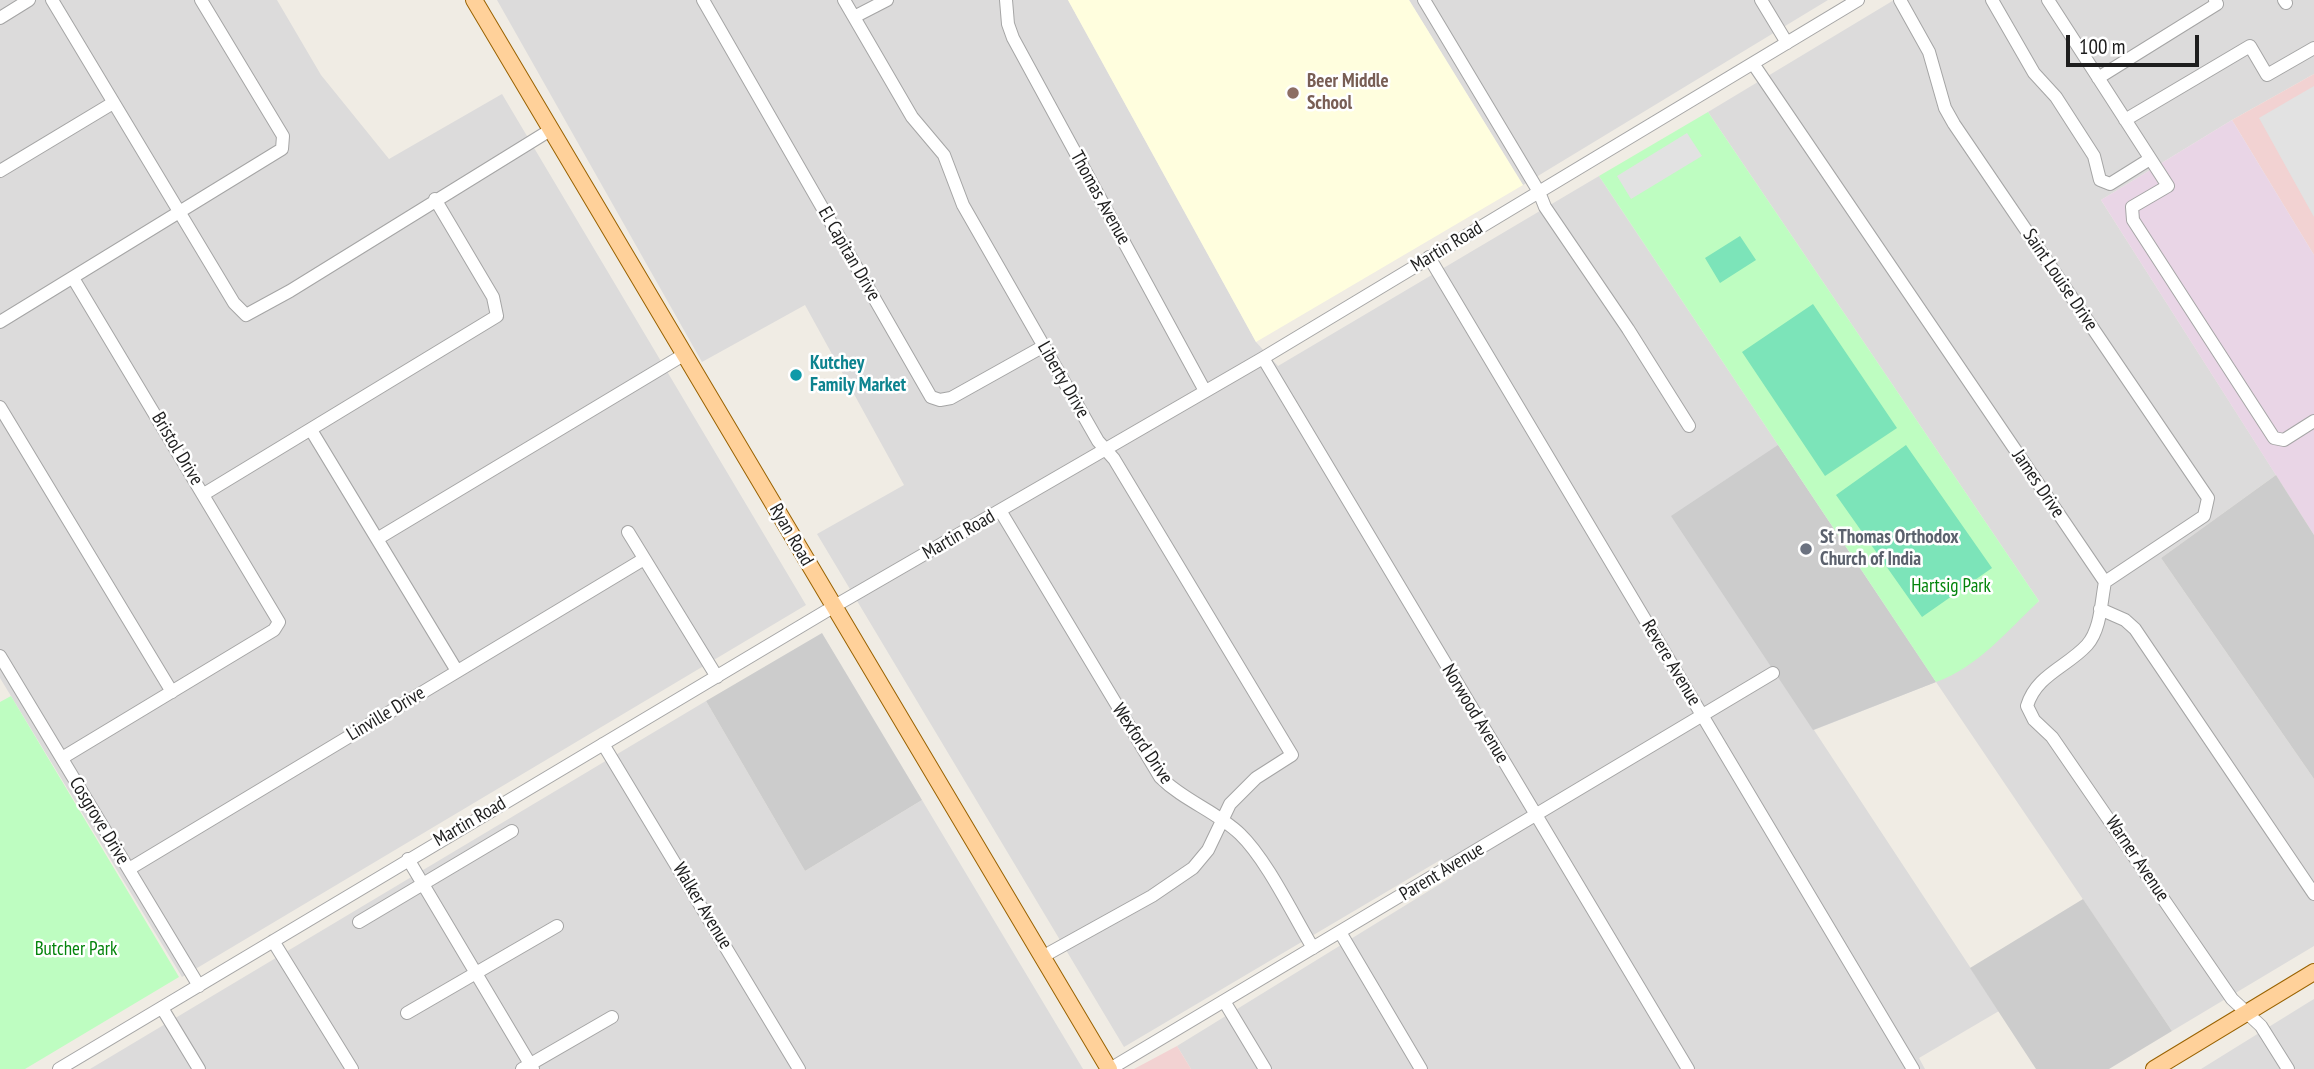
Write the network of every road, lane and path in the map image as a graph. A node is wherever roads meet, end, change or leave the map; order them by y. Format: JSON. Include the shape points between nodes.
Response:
{"nodes":[{"id":1,"x":29,"y":0,"type":"edge"},
{"id":2,"x":52,"y":0,"type":"edge"},
{"id":3,"x":201,"y":0,"type":"edge"},
{"id":4,"x":474,"y":0,"type":"edge"},
{"id":5,"x":703,"y":0,"type":"edge"},
{"id":6,"x":844,"y":0,"type":"edge"},
{"id":7,"x":887,"y":0,"type":"edge"},
{"id":8,"x":1006,"y":0,"type":"edge"},
{"id":9,"x":1424,"y":0,"type":"edge"},
{"id":10,"x":1761,"y":0,"type":"edge"},
{"id":11,"x":1858,"y":0,"type":"edge"},
{"id":12,"x":1900,"y":0,"type":"edge"},
{"id":13,"x":1992,"y":0,"type":"edge"},
{"id":14,"x":2048,"y":0,"type":"edge"},
{"id":15,"x":2215,"y":0,"type":"edge"},
{"id":16,"x":854,"y":17,"type":"junction"},
{"id":17,"x":0,"y":18,"type":"edge"},
{"id":18,"x":1787,"y":43,"type":"junction"},
{"id":19,"x":2314,"y":48,"type":"edge"},
{"id":20,"x":1754,"y":65,"type":"junction"},
{"id":21,"x":2098,"y":78,"type":"junction"},
{"id":22,"x":113,"y":103,"type":"junction"},
{"id":23,"x":2125,"y":120,"type":"junction"},
{"id":24,"x":552,"y":129,"type":"junction"},
{"id":25,"x":2150,"y":159,"type":"junction"},
{"id":26,"x":0,"y":171,"type":"edge"},
{"id":27,"x":1539,"y":192,"type":"junction"},
{"id":28,"x":435,"y":198,"type":"junction"},
{"id":29,"x":179,"y":214,"type":"junction"},
{"id":30,"x":1429,"y":257,"type":"junction"},
{"id":31,"x":73,"y":278,"type":"junction"},
{"id":32,"x":0,"y":322,"type":"edge"},
{"id":33,"x":1044,"y":346,"type":"junction"},
{"id":34,"x":685,"y":354,"type":"junction"},
{"id":35,"x":1263,"y":358,"type":"junction"},
{"id":36,"x":1205,"y":391,"type":"junction"},
{"id":37,"x":0,"y":407,"type":"edge"},
{"id":38,"x":2314,"y":421,"type":"edge"},
{"id":39,"x":1689,"y":426,"type":"dead end"},
{"id":40,"x":311,"y":430,"type":"junction"},
{"id":41,"x":1106,"y":450,"type":"junction"},
{"id":42,"x":204,"y":494,"type":"junction"},
{"id":43,"x":1001,"y":512,"type":"junction"},
{"id":44,"x":628,"y":532,"type":"dead end"},
{"id":45,"x":377,"y":539,"type":"junction"},
{"id":46,"x":645,"y":559,"type":"junction"},
{"id":47,"x":2105,"y":582,"type":"junction"},
{"id":48,"x":833,"y":607,"type":"junction"},
{"id":49,"x":2100,"y":609,"type":"junction"},
{"id":50,"x":0,"y":656,"type":"edge"},
{"id":51,"x":457,"y":671,"type":"junction"},
{"id":52,"x":1773,"y":673,"type":"dead end"},
{"id":53,"x":717,"y":677,"type":"junction"},
{"id":54,"x":172,"y":692,"type":"junction"},
{"id":55,"x":1702,"y":716,"type":"junction"},
{"id":56,"x":603,"y":744,"type":"junction"},
{"id":57,"x":62,"y":758,"type":"junction"},
{"id":58,"x":1536,"y":816,"type":"junction"},
{"id":59,"x":1223,"y":819,"type":"junction"},
{"id":60,"x":512,"y":831,"type":"dead end"},
{"id":61,"x":408,"y":859,"type":"junction"},
{"id":62,"x":129,"y":869,"type":"junction"},
{"id":63,"x":422,"y":884,"type":"junction"},
{"id":64,"x":2314,"y":894,"type":"edge"},
{"id":65,"x":359,"y":922,"type":"dead end"},
{"id":66,"x":557,"y":926,"type":"dead end"},
{"id":67,"x":1340,"y":932,"type":"junction"},
{"id":68,"x":273,"y":941,"type":"junction"},
{"id":69,"x":1313,"y":948,"type":"junction"},
{"id":70,"x":1042,"y":957,"type":"junction"},
{"id":71,"x":2314,"y":972,"type":"edge"},
{"id":72,"x":475,"y":973,"type":"junction"},
{"id":73,"x":199,"y":986,"type":"junction"},
{"id":74,"x":1224,"y":1001,"type":"junction"},
{"id":75,"x":162,"y":1007,"type":"junction"},
{"id":76,"x":407,"y":1013,"type":"dead end"},
{"id":77,"x":2247,"y":1013,"type":"junction"},
{"id":78,"x":612,"y":1017,"type":"dead end"},
{"id":79,"x":528,"y":1068,"type":"edge"},
{"id":80,"x":59,"y":1069,"type":"edge"},
{"id":81,"x":200,"y":1069,"type":"edge"},
{"id":82,"x":352,"y":1069,"type":"edge"},
{"id":83,"x":799,"y":1069,"type":"edge"},
{"id":84,"x":1110,"y":1069,"type":"edge"},
{"id":85,"x":1265,"y":1069,"type":"edge"},
{"id":86,"x":1421,"y":1069,"type":"edge"},
{"id":87,"x":1688,"y":1069,"type":"edge"},
{"id":88,"x":1913,"y":1069,"type":"edge"},
{"id":89,"x":2154,"y":1069,"type":"edge"},
{"id":90,"x":2288,"y":1069,"type":"edge"}],
"edges":[{"from":1,"to":17,"type":"street"},
{"from":2,"to":22,"type":"street"},
{"from":3,"to":29,"type":"street","via":[[284,140],[274,156]]},
{"from":4,"to":24,"type":"main road","name":"Ryan Road"},
{"from":5,"to":33,"type":"street","name":"El Capitan Drive","via":[[931,397],[951,398]]},
{"from":6,"to":16,"type":"street","name":"Liberty Drive"},
{"from":7,"to":16,"type":"street"},
{"from":8,"to":36,"type":"street","name":"Thomas Avenue","via":[[1013,38]]},
{"from":9,"to":27,"type":"street"},
{"from":10,"to":18,"type":"street"},
{"from":11,"to":18,"type":"street","name":"Martin Road"},
{"from":12,"to":47,"type":"street","name":"Saint Louise Drive","via":[[1929,52],[1954,124],[2205,491],[2209,504],[2204,516]]},
{"from":13,"to":25,"type":"street","via":[[2034,73],[2056,97],[2094,156],[2100,180],[2110,184]]},
{"from":14,"to":21,"type":"street"},
{"from":15,"to":21,"type":"street","via":[[2217,4]]},
{"from":16,"to":33,"type":"street","name":"Liberty Drive","via":[[912,117],[944,155],[963,205]]},
{"from":18,"to":20,"type":"street","name":"Martin Road"},
{"from":19,"to":23,"type":"street","via":[[2267,75],[2250,47]]},
{"from":20,"to":27,"type":"street","name":"Martin Road"},
{"from":20,"to":47,"type":"street","name":"James Drive"},
{"from":21,"to":23,"type":"street"},
{"from":22,"to":26,"type":"street"},
{"from":22,"to":29,"type":"street"},
{"from":23,"to":25,"type":"street"},
{"from":24,"to":28,"type":"street"},
{"from":24,"to":34,"type":"main road","name":"Ryan Road"},
{"from":25,"to":38,"type":"street","via":[[2168,186],[2135,205],[2133,212],[2140,227],[2273,437],[2284,438]]},
{"from":27,"to":30,"type":"street","name":"Martin Road"},
{"from":27,"to":39,"type":"street"},
{"from":28,"to":29,"type":"street","via":[[246,315]]},
{"from":28,"to":40,"type":"street","via":[[493,297],[497,316]]},
{"from":29,"to":31,"type":"street"},
{"from":30,"to":35,"type":"street","name":"Martin Road"},
{"from":30,"to":55,"type":"street","name":"Revere Avenue"},
{"from":31,"to":32,"type":"street"},
{"from":31,"to":42,"type":"street","name":"Bristol Drive"},
{"from":33,"to":41,"type":"street","name":"Liberty Drive"},
{"from":34,"to":45,"type":"street"},
{"from":34,"to":48,"type":"main road","name":"Ryan Road"},
{"from":35,"to":36,"type":"street","name":"Martin Road"},
{"from":35,"to":58,"type":"street","name":"Norwood Avenue"},
{"from":36,"to":41,"type":"street","name":"Martin Road"},
{"from":37,"to":54,"type":"street"},
{"from":40,"to":42,"type":"street"},
{"from":40,"to":45,"type":"street"},
{"from":41,"to":43,"type":"street","name":"Martin Road"},
{"from":41,"to":59,"type":"street","name":"Liberty Drive","via":[[1292,755],[1243,789]]},
{"from":42,"to":54,"type":"street","name":"Bristol Drive","via":[[279,622],[274,630]]},
{"from":43,"to":48,"type":"street","name":"Martin Road"},
{"from":43,"to":59,"type":"street","name":"Wexford Drive","via":[[1160,777]]},
{"from":44,"to":46,"type":"street"},
{"from":45,"to":51,"type":"street"},
{"from":46,"to":51,"type":"street","name":"Linville Drive"},
{"from":46,"to":53,"type":"street"},
{"from":47,"to":49,"type":"street"},
{"from":48,"to":53,"type":"street","name":"Martin Road"},
{"from":48,"to":70,"type":"main road","name":"Ryan Road"},
{"from":49,"to":64,"type":"street","via":[[2135,629]]},
{"from":49,"to":77,"type":"street","name":"Warner Avenue","via":[[2087,645],[2035,688],[2027,706],[2081,776],[2232,999]]},
{"from":50,"to":57,"type":"street","name":"Cosgrove Drive"},
{"from":51,"to":62,"type":"street","name":"Linville Drive"},
{"from":52,"to":55,"type":"street","name":"Parent Avenue"},
{"from":53,"to":56,"type":"street","name":"Martin Road"},
{"from":54,"to":57,"type":"street"},
{"from":55,"to":58,"type":"street","name":"Parent Avenue"},
{"from":55,"to":88,"type":"street","name":"Revere Avenue"},
{"from":56,"to":61,"type":"street","name":"Martin Road"},
{"from":56,"to":83,"type":"street","name":"Walker Avenue"},
{"from":57,"to":62,"type":"street","name":"Cosgrove Drive"},
{"from":58,"to":67,"type":"street","name":"Parent Avenue"},
{"from":58,"to":87,"type":"street","name":"Norwood Avenue"},
{"from":59,"to":69,"type":"street","name":"Wexford Drive","via":[[1251,845]]},
{"from":59,"to":70,"type":"street","via":[[1208,850],[1176,881]]},
{"from":60,"to":63,"type":"street"},
{"from":61,"to":63,"type":"street"},
{"from":61,"to":68,"type":"street","name":"Martin Road"},
{"from":62,"to":73,"type":"street","name":"Cosgrove Drive"},
{"from":63,"to":65,"type":"street"},
{"from":63,"to":72,"type":"street"},
{"from":66,"to":72,"type":"street"},
{"from":67,"to":69,"type":"street","name":"Parent Avenue"},
{"from":67,"to":86,"type":"street"},
{"from":68,"to":73,"type":"street","name":"Martin Road"},
{"from":68,"to":82,"type":"street"},
{"from":69,"to":74,"type":"street","name":"Parent Avenue"},
{"from":70,"to":84,"type":"main road","name":"Ryan Road"},
{"from":71,"to":77,"type":"main road"},
{"from":72,"to":76,"type":"street"},
{"from":72,"to":79,"type":"street"},
{"from":73,"to":75,"type":"street","name":"Martin Road"},
{"from":74,"to":84,"type":"street","name":"Parent Avenue"},
{"from":74,"to":85,"type":"street"},
{"from":75,"to":80,"type":"street","name":"Martin Road"},
{"from":75,"to":81,"type":"street"},
{"from":77,"to":89,"type":"main road"},
{"from":77,"to":90,"type":"street","name":"Warner Avenue","via":[[2261,1026]]},
{"from":78,"to":79,"type":"street"}]}
